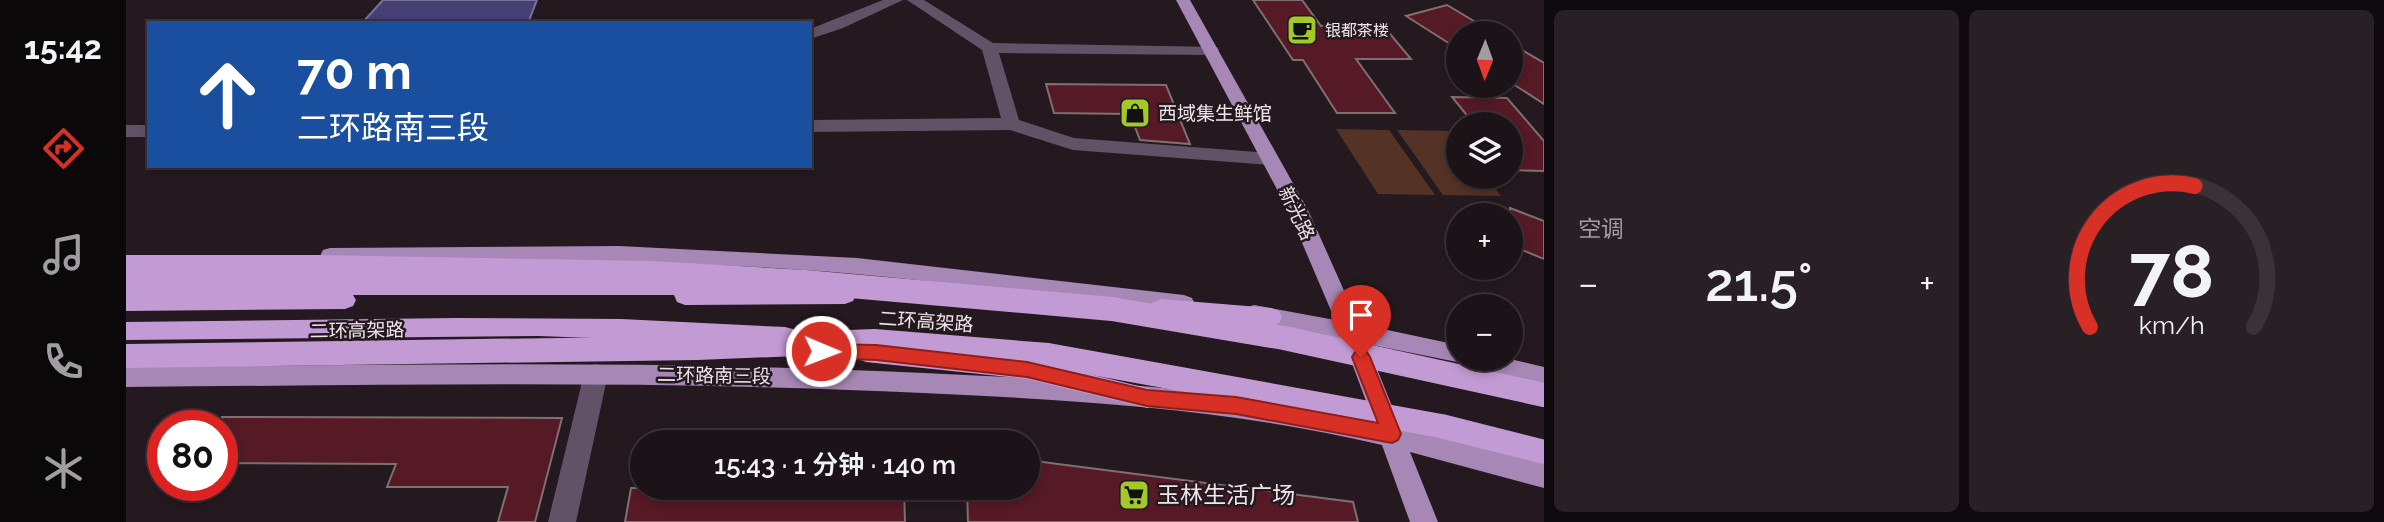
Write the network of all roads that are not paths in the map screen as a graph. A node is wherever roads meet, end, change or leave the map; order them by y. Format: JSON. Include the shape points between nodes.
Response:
{"nodes":[{"id":1,"x":896,"y":0,"type":"edge"},
{"id":2,"x":914,"y":0,"type":"edge"},
{"id":3,"x":1183,"y":0,"type":"edge"},
{"id":4,"x":812,"y":33,"type":"edge"},
{"id":5,"x":989,"y":48,"type":"junction"},
{"id":6,"x":1211,"y":50,"type":"junction"},
{"id":7,"x":1011,"y":124,"type":"junction"},
{"id":8,"x":812,"y":126,"type":"edge"},
{"id":9,"x":126,"y":131,"type":"edge"},
{"id":10,"x":147,"y":131,"type":"edge"},
{"id":11,"x":1270,"y":159,"type":"junction"},
{"id":12,"x":126,"y":256,"type":"edge"},
{"id":13,"x":126,"y":267,"type":"edge"},
{"id":14,"x":126,"y":286,"type":"edge"},
{"id":15,"x":918,"y":294,"type":"junction"},
{"id":16,"x":126,"y":302,"type":"edge"},
{"id":17,"x":1271,"y":317,"type":"junction"},
{"id":18,"x":126,"y":331,"type":"edge"},
{"id":19,"x":1351,"y":331,"type":"junction"},
{"id":20,"x":874,"y":341,"type":"junction"},
{"id":21,"x":126,"y":347,"type":"edge"},
{"id":22,"x":1446,"y":352,"type":"edge"},
{"id":23,"x":126,"y":356,"type":"edge"},
{"id":24,"x":1520,"y":371,"type":"edge"},
{"id":25,"x":596,"y":374,"type":"junction"},
{"id":26,"x":126,"y":377,"type":"edge"},
{"id":27,"x":1544,"y":377,"type":"edge"},
{"id":28,"x":1544,"y":395,"type":"edge"},
{"id":29,"x":1147,"y":398,"type":"junction"},
{"id":30,"x":1392,"y":434,"type":"junction"},
{"id":31,"x":1544,"y":452,"type":"edge"},
{"id":32,"x":1544,"y":476,"type":"edge"},
{"id":33,"x":562,"y":522,"type":"edge"},
{"id":34,"x":1424,"y":522,"type":"edge"}],
"edges":[{"from":1,"to":4,"type":"street"},
{"from":2,"to":5,"type":"street"},
{"from":3,"to":6,"type":"main road","name":"新光路"},
{"from":5,"to":6,"type":"street"},
{"from":5,"to":7,"type":"street"},
{"from":6,"to":11,"type":"main road","name":"新光路"},
{"from":7,"to":8,"type":"street"},
{"from":7,"to":11,"type":"street","via":[[1073,144]]},
{"from":9,"to":10,"type":"street"},
{"from":11,"to":19,"type":"main road","name":"新光路","via":[[1298,210]]},
{"from":12,"to":17,"type":"main road","via":[[619,254],[760,259],[1137,297]]},
{"from":13,"to":15,"type":"highway","name":"二环高架路","bridge":true,"via":[[652,273]]},
{"from":14,"to":17,"type":"highway","via":[[642,285],[1007,295]]},
{"from":15,"to":16,"type":"highway","bridge":true},
{"from":15,"to":28,"type":"highway","name":"二环高架路","bridge":true,"via":[[1112,309],[1284,338]]},
{"from":17,"to":19,"type":"main road"},
{"from":18,"to":20,"type":"highway","bridge":true,"via":[[518,326],[699,330]]},
{"from":19,"to":22,"type":"main road"},
{"from":19,"to":30,"type":"main road","name":"新光路"},
{"from":20,"to":23,"type":"highway","name":"二环高架路","bridge":true,"via":[[684,349]]},
{"from":20,"to":31,"type":"highway","name":"二环高架路","bridge":true,"via":[[1048,355],[1441,426]]},
{"from":21,"to":29,"type":"highway","via":[[463,342],[876,352],[1027,369]]},
{"from":24,"to":27,"type":"main road"},
{"from":25,"to":26,"type":"main road","name":"二环路南三段"},
{"from":25,"to":29,"type":"main road","name":"二环路南三段","via":[[822,377]]},
{"from":25,"to":33,"type":"street"},
{"from":29,"to":30,"type":"main road","name":"二环路南三段","via":[[1236,405]]},
{"from":30,"to":32,"type":"main road","name":"二环路南三段"},
{"from":30,"to":34,"type":"main road","name":"新光路"}]}
